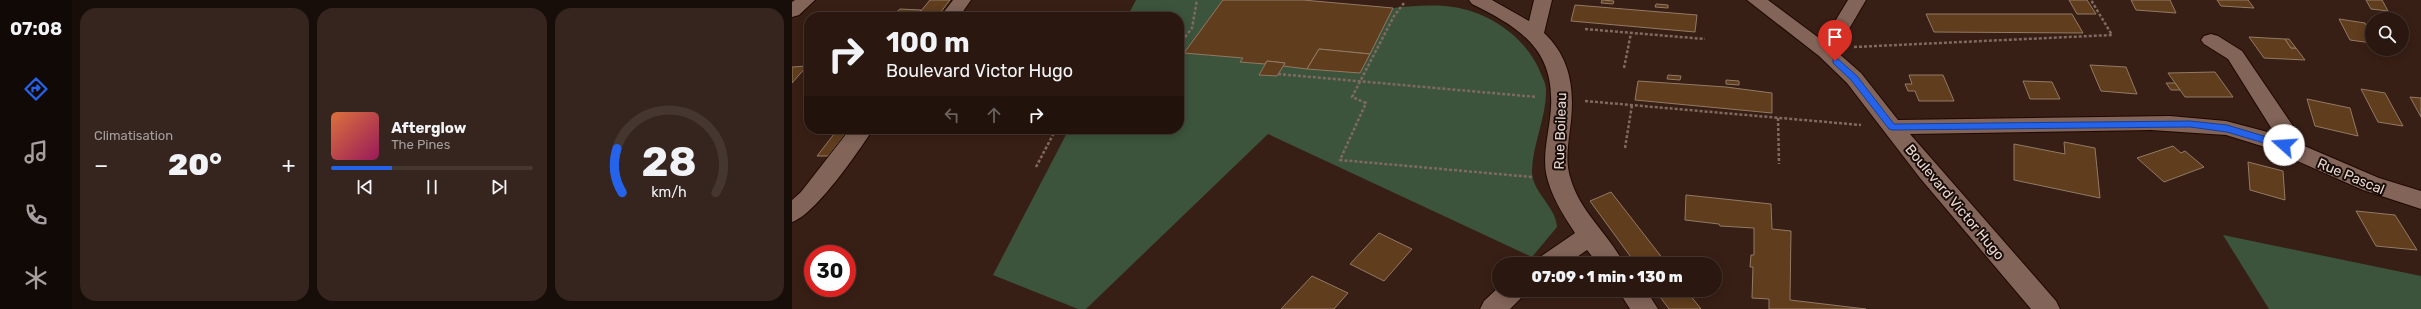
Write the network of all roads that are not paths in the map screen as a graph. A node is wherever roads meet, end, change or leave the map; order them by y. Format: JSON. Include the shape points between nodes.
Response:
{"nodes":[{"id":1,"x":806,"y":0,"type":"edge"},
{"id":2,"x":962,"y":0,"type":"edge"},
{"id":3,"x":1478,"y":0,"type":"edge"},
{"id":4,"x":1544,"y":0,"type":"edge"},
{"id":5,"x":1756,"y":0,"type":"edge"},
{"id":6,"x":1857,"y":0,"type":"edge"},
{"id":7,"x":792,"y":11,"type":"edge"},
{"id":8,"x":953,"y":12,"type":"edge"},
{"id":9,"x":1535,"y":33,"type":"junction"},
{"id":10,"x":2211,"y":40,"type":"dead end"},
{"id":11,"x":1826,"y":52,"type":"junction"},
{"id":12,"x":1892,"y":127,"type":"junction"},
{"id":13,"x":858,"y":134,"type":"edge"},
{"id":14,"x":2284,"y":145,"type":"junction"},
{"id":15,"x":2421,"y":200,"type":"edge"},
{"id":16,"x":792,"y":213,"type":"edge"},
{"id":17,"x":1590,"y":235,"type":"junction"},
{"id":18,"x":1559,"y":257,"type":"edge"},
{"id":19,"x":1607,"y":257,"type":"edge"},
{"id":20,"x":1506,"y":297,"type":"edge"},
{"id":21,"x":1636,"y":297,"type":"edge"},
{"id":22,"x":1493,"y":309,"type":"edge"},
{"id":23,"x":1645,"y":309,"type":"edge"},
{"id":24,"x":2046,"y":309,"type":"edge"}],
"edges":[{"from":1,"to":7,"type":"street"},
{"from":2,"to":8,"type":"street"},
{"from":3,"to":9,"type":"street","name":"Rue Boileau","via":[[1507,14]]},
{"from":4,"to":9,"type":"street"},
{"from":5,"to":11,"type":"street","name":"Boulevard Victor Hugo"},
{"from":6,"to":11,"type":"street"},
{"from":9,"to":17,"type":"street","name":"Rue Boileau","via":[[1557,63],[1564,99],[1558,141],[1559,179],[1571,207]]},
{"from":10,"to":14,"type":"street","via":[[2235,55],[2286,132]]},
{"from":11,"to":12,"type":"street","name":"Boulevard Victor Hugo","via":[[1854,78]]},
{"from":12,"to":14,"type":"street","name":"Rue Pascal","via":[[2190,124],[2248,134]]},
{"from":12,"to":24,"type":"street","name":"Boulevard Victor Hugo"},
{"from":13,"to":16,"type":"street","via":[[809,198]]},
{"from":14,"to":15,"type":"street","name":"Rue Pascal","via":[[2393,194]]},
{"from":17,"to":18,"type":"street"},
{"from":17,"to":19,"type":"street","name":"Rue Boileau"},
{"from":20,"to":22,"type":"street"},
{"from":21,"to":23,"type":"street"}]}
